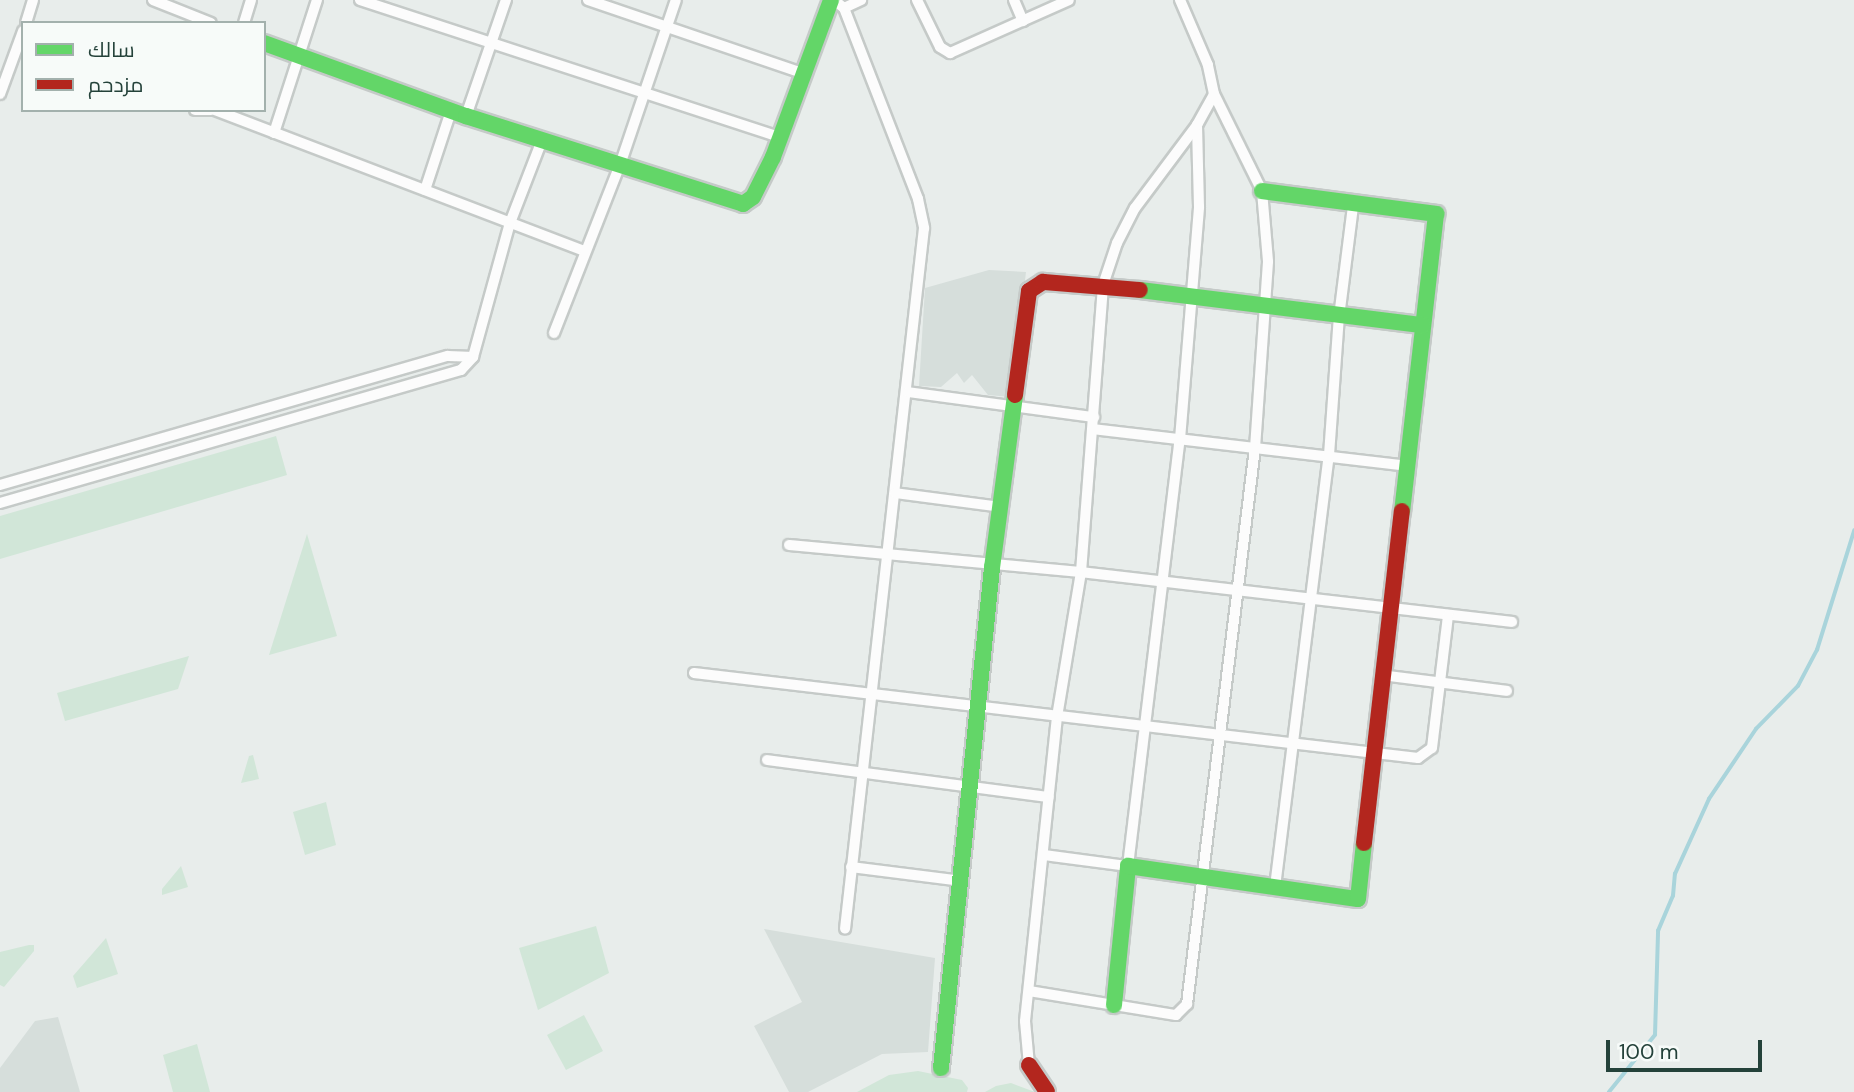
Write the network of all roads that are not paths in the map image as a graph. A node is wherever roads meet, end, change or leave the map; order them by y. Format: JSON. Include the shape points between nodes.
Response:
{"nodes":[{"id":1,"x":33,"y":0,"type":"edge"},
{"id":2,"x":153,"y":0,"type":"edge"},
{"id":3,"x":251,"y":0,"type":"edge"},
{"id":4,"x":317,"y":0,"type":"edge"},
{"id":5,"x":360,"y":0,"type":"edge"},
{"id":6,"x":506,"y":0,"type":"edge"},
{"id":7,"x":588,"y":0,"type":"edge"},
{"id":8,"x":676,"y":0,"type":"edge"},
{"id":9,"x":861,"y":0,"type":"edge"},
{"id":10,"x":918,"y":0,"type":"edge"},
{"id":11,"x":1014,"y":0,"type":"edge"},
{"id":12,"x":1069,"y":0,"type":"edge"},
{"id":13,"x":1180,"y":0,"type":"edge"},
{"id":14,"x":170,"y":3,"type":"edge"},
{"id":15,"x":836,"y":3,"type":"edge"},
{"id":16,"x":27,"y":21,"type":"edge"},
{"id":17,"x":207,"y":21,"type":"edge"},
{"id":18,"x":245,"y":21,"type":"edge"},
{"id":19,"x":1023,"y":21,"type":"junction"},
{"id":20,"x":667,"y":27,"type":"junction"},
{"id":21,"x":21,"y":36,"type":"edge"},
{"id":22,"x":266,"y":44,"type":"edge"},
{"id":23,"x":491,"y":44,"type":"junction"},
{"id":24,"x":298,"y":55,"type":"junction"},
{"id":25,"x":10,"y":66,"type":"junction"},
{"id":26,"x":21,"y":66,"type":"edge"},
{"id":27,"x":803,"y":73,"type":"junction"},
{"id":28,"x":645,"y":93,"type":"junction"},
{"id":29,"x":0,"y":94,"type":"edge"},
{"id":30,"x":1214,"y":94,"type":"junction"},
{"id":31,"x":218,"y":112,"type":"edge"},
{"id":32,"x":459,"y":114,"type":"junction"},
{"id":33,"x":1197,"y":125,"type":"junction"},
{"id":34,"x":274,"y":133,"type":"junction"},
{"id":35,"x":780,"y":137,"type":"junction"},
{"id":36,"x":542,"y":140,"type":"junction"},
{"id":37,"x":620,"y":165,"type":"junction"},
{"id":38,"x":425,"y":190,"type":"junction"},
{"id":39,"x":1262,"y":191,"type":"junction"},
{"id":40,"x":1353,"y":206,"type":"junction"},
{"id":41,"x":510,"y":223,"type":"junction"},
{"id":42,"x":584,"y":251,"type":"junction"},
{"id":43,"x":1103,"y":285,"type":"junction"},
{"id":44,"x":1190,"y":297,"type":"junction"},
{"id":45,"x":1262,"y":307,"type":"junction"},
{"id":46,"x":1339,"y":317,"type":"junction"},
{"id":47,"x":1423,"y":325,"type":"junction"},
{"id":48,"x":554,"y":333,"type":"dead end"},
{"id":49,"x":473,"y":357,"type":"junction"},
{"id":50,"x":908,"y":393,"type":"junction"},
{"id":51,"x":1015,"y":407,"type":"junction"},
{"id":52,"x":1094,"y":423,"type":"junction"},
{"id":53,"x":1180,"y":439,"type":"junction"},
{"id":54,"x":1255,"y":448,"type":"junction"},
{"id":55,"x":1329,"y":455,"type":"junction"},
{"id":56,"x":1408,"y":466,"type":"junction"},
{"id":57,"x":0,"y":485,"type":"edge"},
{"id":58,"x":895,"y":492,"type":"junction"},
{"id":59,"x":0,"y":503,"type":"edge"},
{"id":60,"x":1001,"y":507,"type":"junction"},
{"id":61,"x":789,"y":545,"type":"dead end"},
{"id":62,"x":886,"y":556,"type":"junction"},
{"id":63,"x":993,"y":567,"type":"junction"},
{"id":64,"x":1081,"y":572,"type":"junction"},
{"id":65,"x":1163,"y":582,"type":"junction"},
{"id":66,"x":1236,"y":593,"type":"junction"},
{"id":67,"x":1310,"y":601,"type":"junction"},
{"id":68,"x":1388,"y":609,"type":"junction"},
{"id":69,"x":1448,"y":615,"type":"junction"},
{"id":70,"x":1512,"y":622,"type":"dead end"},
{"id":71,"x":694,"y":673,"type":"dead end"},
{"id":72,"x":1381,"y":675,"type":"junction"},
{"id":73,"x":1440,"y":682,"type":"junction"},
{"id":74,"x":1507,"y":691,"type":"dead end"},
{"id":75,"x":869,"y":695,"type":"junction"},
{"id":76,"x":978,"y":708,"type":"junction"},
{"id":77,"x":1057,"y":717,"type":"junction"},
{"id":78,"x":1142,"y":727,"type":"junction"},
{"id":79,"x":1217,"y":736,"type":"junction"},
{"id":80,"x":1291,"y":744,"type":"junction"},
{"id":81,"x":1373,"y":753,"type":"junction"},
{"id":82,"x":767,"y":760,"type":"dead end"},
{"id":83,"x":861,"y":774,"type":"junction"},
{"id":84,"x":970,"y":788,"type":"junction"},
{"id":85,"x":1049,"y":797,"type":"junction"},
{"id":86,"x":1044,"y":855,"type":"junction"},
{"id":87,"x":1128,"y":866,"type":"junction"},
{"id":88,"x":851,"y":867,"type":"junction"},
{"id":89,"x":1204,"y":878,"type":"junction"},
{"id":90,"x":962,"y":881,"type":"junction"},
{"id":91,"x":1275,"y":887,"type":"junction"},
{"id":92,"x":845,"y":929,"type":"dead end"},
{"id":93,"x":1029,"y":991,"type":"junction"},
{"id":94,"x":1114,"y":1005,"type":"junction"},
{"id":95,"x":1029,"y":1065,"type":"joint"},
{"id":96,"x":941,"y":1068,"type":"dead end"},
{"id":97,"x":1047,"y":1092,"type":"edge"}],
"edges":[{"from":1,"to":16,"type":"street"},
{"from":2,"to":14,"type":"street"},
{"from":3,"to":18,"type":"street"},
{"from":4,"to":24,"type":"street"},
{"from":5,"to":23,"type":"street"},
{"from":6,"to":23,"type":"street"},
{"from":7,"to":20,"type":"street"},
{"from":8,"to":20,"type":"street"},
{"from":9,"to":15,"type":"street"},
{"from":10,"to":19,"type":"street","via":[[940,47],[950,53]]},
{"from":11,"to":19,"type":"street"},
{"from":12,"to":19,"type":"street"},
{"from":13,"to":30,"type":"street","via":[[1208,65]]},
{"from":14,"to":17,"type":"street"},
{"from":15,"to":27,"type":"street"},
{"from":15,"to":50,"type":"street","via":[[914,187],[924,228]]},
{"from":20,"to":27,"type":"street"},
{"from":20,"to":28,"type":"street"},
{"from":21,"to":25,"type":"street"},
{"from":22,"to":24,"type":"street"},
{"from":23,"to":28,"type":"street"},
{"from":23,"to":32,"type":"street"},
{"from":24,"to":32,"type":"street"},
{"from":24,"to":34,"type":"street"},
{"from":25,"to":26,"type":"street"},
{"from":25,"to":29,"type":"street"},
{"from":27,"to":35,"type":"street"},
{"from":28,"to":35,"type":"street"},
{"from":28,"to":37,"type":"street"},
{"from":30,"to":33,"type":"street"},
{"from":30,"to":39,"type":"street"},
{"from":31,"to":34,"type":"street"},
{"from":32,"to":36,"type":"street"},
{"from":32,"to":38,"type":"street"},
{"from":33,"to":43,"type":"street","via":[[1135,208],[1116,243]]},
{"from":33,"to":44,"type":"street","via":[[1199,207]]},
{"from":34,"to":38,"type":"street"},
{"from":35,"to":37,"type":"street","via":[[753,197],[743,204]]},
{"from":36,"to":37,"type":"street"},
{"from":36,"to":41,"type":"street"},
{"from":37,"to":42,"type":"street"},
{"from":38,"to":41,"type":"street"},
{"from":39,"to":40,"type":"street"},
{"from":39,"to":45,"type":"street","via":[[1268,240]]},
{"from":40,"to":46,"type":"street"},
{"from":40,"to":47,"type":"street","via":[[1436,214]]},
{"from":41,"to":42,"type":"street"},
{"from":41,"to":49,"type":"street"},
{"from":42,"to":48,"type":"street"},
{"from":43,"to":44,"type":"street"},
{"from":43,"to":51,"type":"street","via":[[1043,282],[1032,286]]},
{"from":43,"to":52,"type":"street"},
{"from":44,"to":45,"type":"street"},
{"from":44,"to":53,"type":"street"},
{"from":45,"to":46,"type":"street"},
{"from":45,"to":54,"type":"street"},
{"from":46,"to":47,"type":"street"},
{"from":46,"to":55,"type":"street"},
{"from":47,"to":56,"type":"street"},
{"from":49,"to":57,"type":"street","via":[[448,356]]},
{"from":49,"to":59,"type":"street","via":[[456,373]]},
{"from":50,"to":51,"type":"street"},
{"from":50,"to":58,"type":"street"},
{"from":51,"to":52,"type":"street"},
{"from":51,"to":60,"type":"street"},
{"from":52,"to":53,"type":"street"},
{"from":52,"to":64,"type":"street"},
{"from":53,"to":54,"type":"street"},
{"from":53,"to":65,"type":"street"},
{"from":54,"to":55,"type":"street"},
{"from":54,"to":66,"type":"street"},
{"from":55,"to":56,"type":"street"},
{"from":55,"to":67,"type":"street"},
{"from":56,"to":68,"type":"street"},
{"from":58,"to":60,"type":"street"},
{"from":58,"to":62,"type":"street"},
{"from":60,"to":63,"type":"street"},
{"from":61,"to":62,"type":"street"},
{"from":62,"to":63,"type":"street"},
{"from":62,"to":75,"type":"street"},
{"from":63,"to":64,"type":"street"},
{"from":63,"to":76,"type":"street"},
{"from":64,"to":65,"type":"street"},
{"from":64,"to":77,"type":"street"},
{"from":65,"to":66,"type":"street"},
{"from":65,"to":78,"type":"street"},
{"from":66,"to":67,"type":"street"},
{"from":66,"to":79,"type":"street"},
{"from":67,"to":68,"type":"street"},
{"from":67,"to":80,"type":"street"},
{"from":68,"to":69,"type":"street"},
{"from":68,"to":72,"type":"street"},
{"from":69,"to":70,"type":"street"},
{"from":69,"to":73,"type":"street"},
{"from":71,"to":75,"type":"street"},
{"from":72,"to":73,"type":"street"},
{"from":72,"to":81,"type":"street"},
{"from":73,"to":74,"type":"street"},
{"from":73,"to":81,"type":"street","via":[[1430,752],[1419,758]]},
{"from":75,"to":76,"type":"street"},
{"from":75,"to":83,"type":"street"},
{"from":76,"to":77,"type":"street"},
{"from":76,"to":84,"type":"street"},
{"from":77,"to":78,"type":"street"},
{"from":77,"to":85,"type":"street"},
{"from":78,"to":79,"type":"street"},
{"from":78,"to":87,"type":"street"},
{"from":79,"to":80,"type":"street"},
{"from":79,"to":89,"type":"street"},
{"from":80,"to":81,"type":"street"},
{"from":80,"to":91,"type":"street"},
{"from":81,"to":91,"type":"street","via":[[1358,899]]},
{"from":82,"to":83,"type":"street"},
{"from":83,"to":84,"type":"street"},
{"from":83,"to":88,"type":"street"},
{"from":84,"to":85,"type":"street"},
{"from":84,"to":90,"type":"street"},
{"from":85,"to":86,"type":"street"},
{"from":86,"to":87,"type":"street"},
{"from":86,"to":93,"type":"street"},
{"from":87,"to":89,"type":"street"},
{"from":87,"to":94,"type":"street"},
{"from":88,"to":90,"type":"street"},
{"from":88,"to":92,"type":"street"},
{"from":89,"to":91,"type":"street"},
{"from":89,"to":94,"type":"street","via":[[1186,1010],[1175,1015]]},
{"from":90,"to":96,"type":"street"},
{"from":93,"to":94,"type":"street"},
{"from":93,"to":95,"type":"street","via":[[1025,1021]]},
{"from":95,"to":97,"type":"street"}]}
